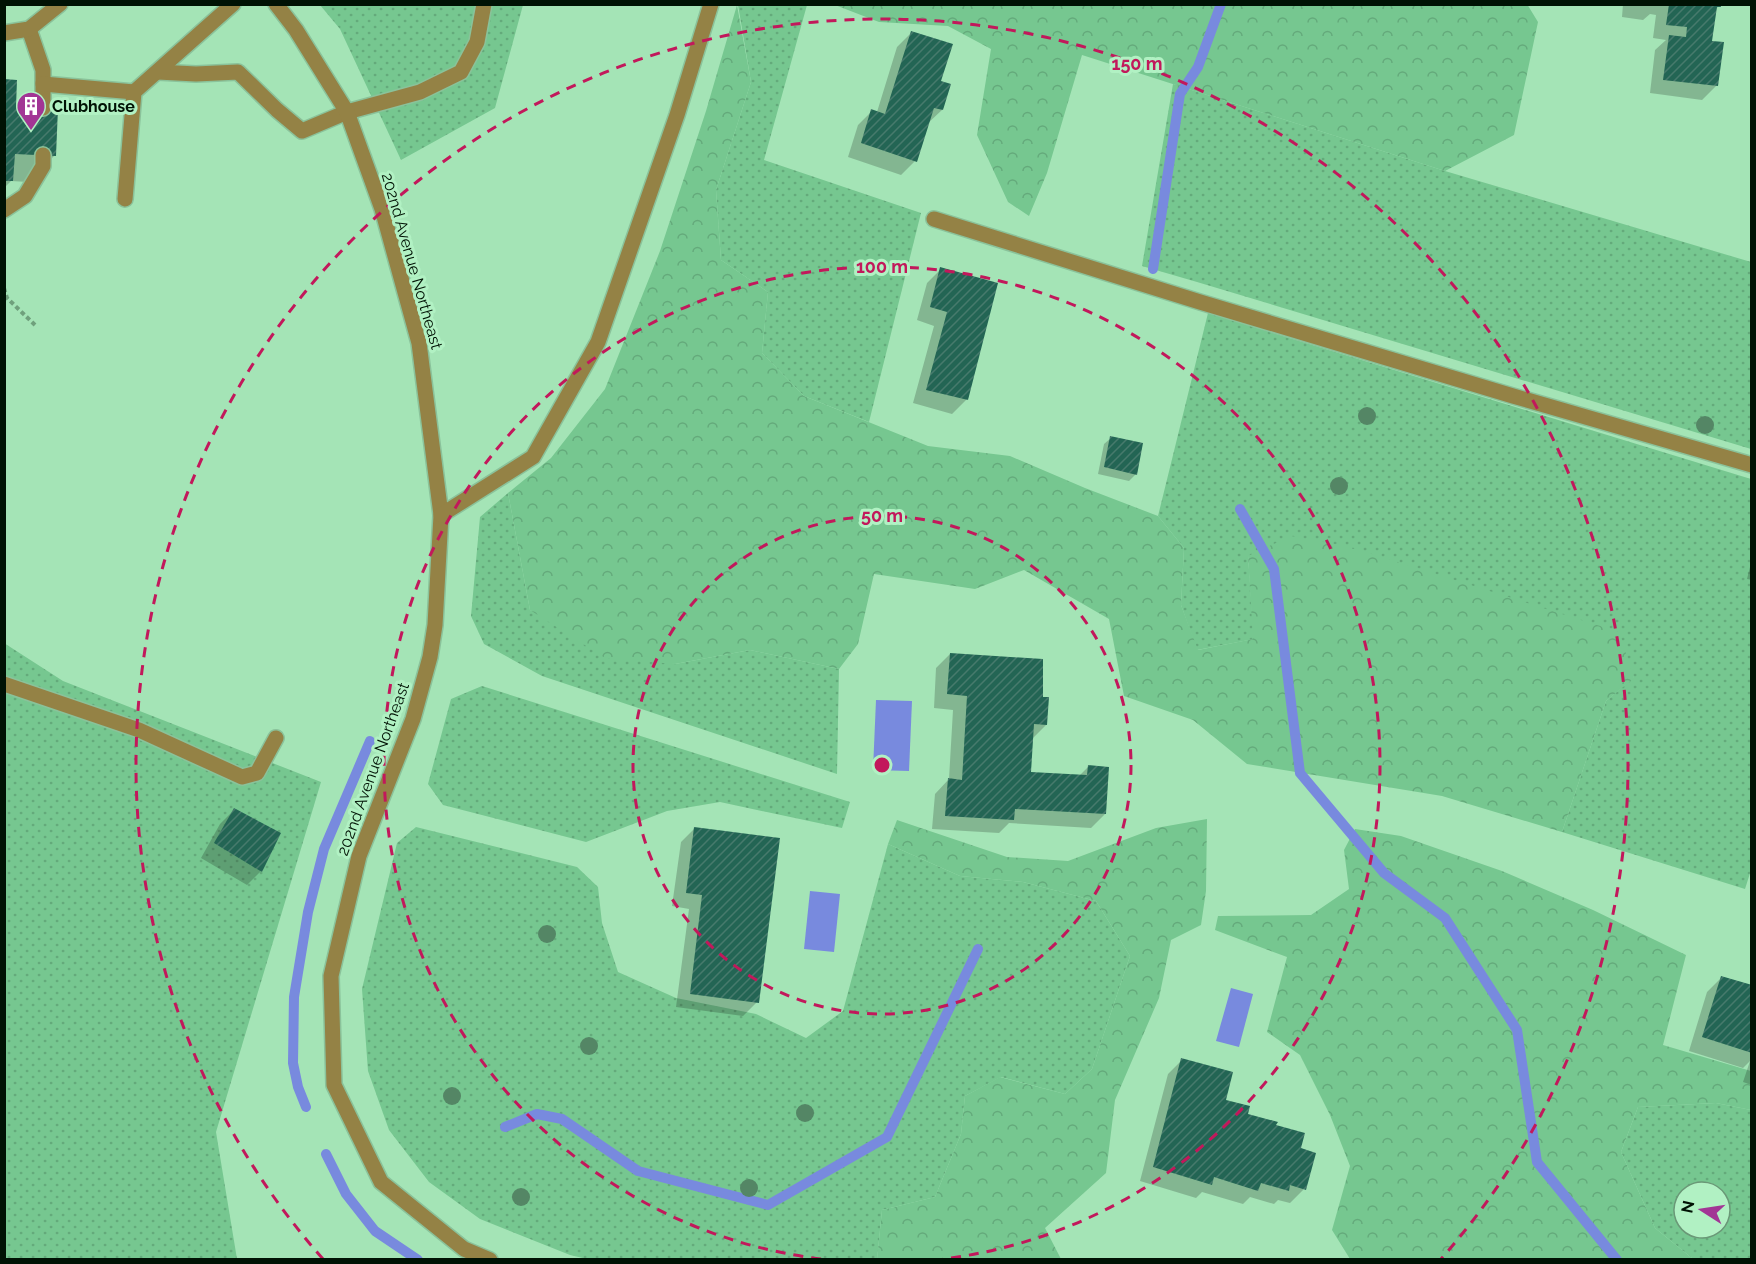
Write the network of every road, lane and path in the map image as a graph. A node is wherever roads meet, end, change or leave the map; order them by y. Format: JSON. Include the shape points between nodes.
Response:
{"nodes":[{"id":1,"x":60,"y":4,"type":"edge"},
{"id":2,"x":233,"y":4,"type":"edge"},
{"id":3,"x":276,"y":4,"type":"edge"},
{"id":4,"x":484,"y":4,"type":"edge"},
{"id":5,"x":711,"y":4,"type":"edge"},
{"id":6,"x":29,"y":29,"type":"junction"},
{"id":7,"x":4,"y":33,"type":"edge"},
{"id":8,"x":158,"y":72,"type":"junction"},
{"id":9,"x":43,"y":84,"type":"junction"},
{"id":10,"x":134,"y":92,"type":"junction"},
{"id":11,"x":43,"y":108,"type":"dead end"},
{"id":12,"x":347,"y":112,"type":"junction"},
{"id":13,"x":43,"y":155,"type":"dead end"},
{"id":14,"x":124,"y":199,"type":"dead end"},
{"id":15,"x":4,"y":210,"type":"edge"},
{"id":16,"x":934,"y":219,"type":"dead end"},
{"id":17,"x":4,"y":288,"type":"edge"},
{"id":18,"x":35,"y":325,"type":"dead end"},
{"id":19,"x":1752,"y":465,"type":"edge"},
{"id":20,"x":441,"y":515,"type":"junction"},
{"id":21,"x":4,"y":684,"type":"edge"},
{"id":22,"x":276,"y":738,"type":"dead end"},
{"id":23,"x":490,"y":1260,"type":"edge"}],
"edges":[{"from":1,"to":6,"type":"street"},
{"from":2,"to":8,"type":"street"},
{"from":3,"to":12,"type":"street","name":"202nd Avenue Northeast"},
{"from":4,"to":12,"type":"street","via":[[477,42],[461,72],[420,92]]},
{"from":5,"to":20,"type":"street","via":[[677,116],[598,342],[533,457]]},
{"from":6,"to":7,"type":"street"},
{"from":6,"to":9,"type":"street","via":[[43,69]]},
{"from":8,"to":10,"type":"street"},
{"from":8,"to":12,"type":"street","via":[[238,72],[302,131]]},
{"from":9,"to":10,"type":"street"},
{"from":9,"to":11,"type":"street"},
{"from":10,"to":14,"type":"street"},
{"from":12,"to":20,"type":"street","name":"202nd Avenue Northeast","via":[[382,209],[420,344]]},
{"from":13,"to":15,"type":"street","via":[[43,166],[25,196]]},
{"from":16,"to":19,"type":"street","via":[[1222,309]]},
{"from":17,"to":18,"type":"path","via":[[7,298]]},
{"from":20,"to":23,"type":"street","name":"202nd Avenue Northeast","via":[[430,657],[413,720],[358,856],[331,976],[334,1085],[381,1182],[464,1249]]},
{"from":21,"to":22,"type":"street","via":[[139,729],[243,777],[258,773]]}]}
